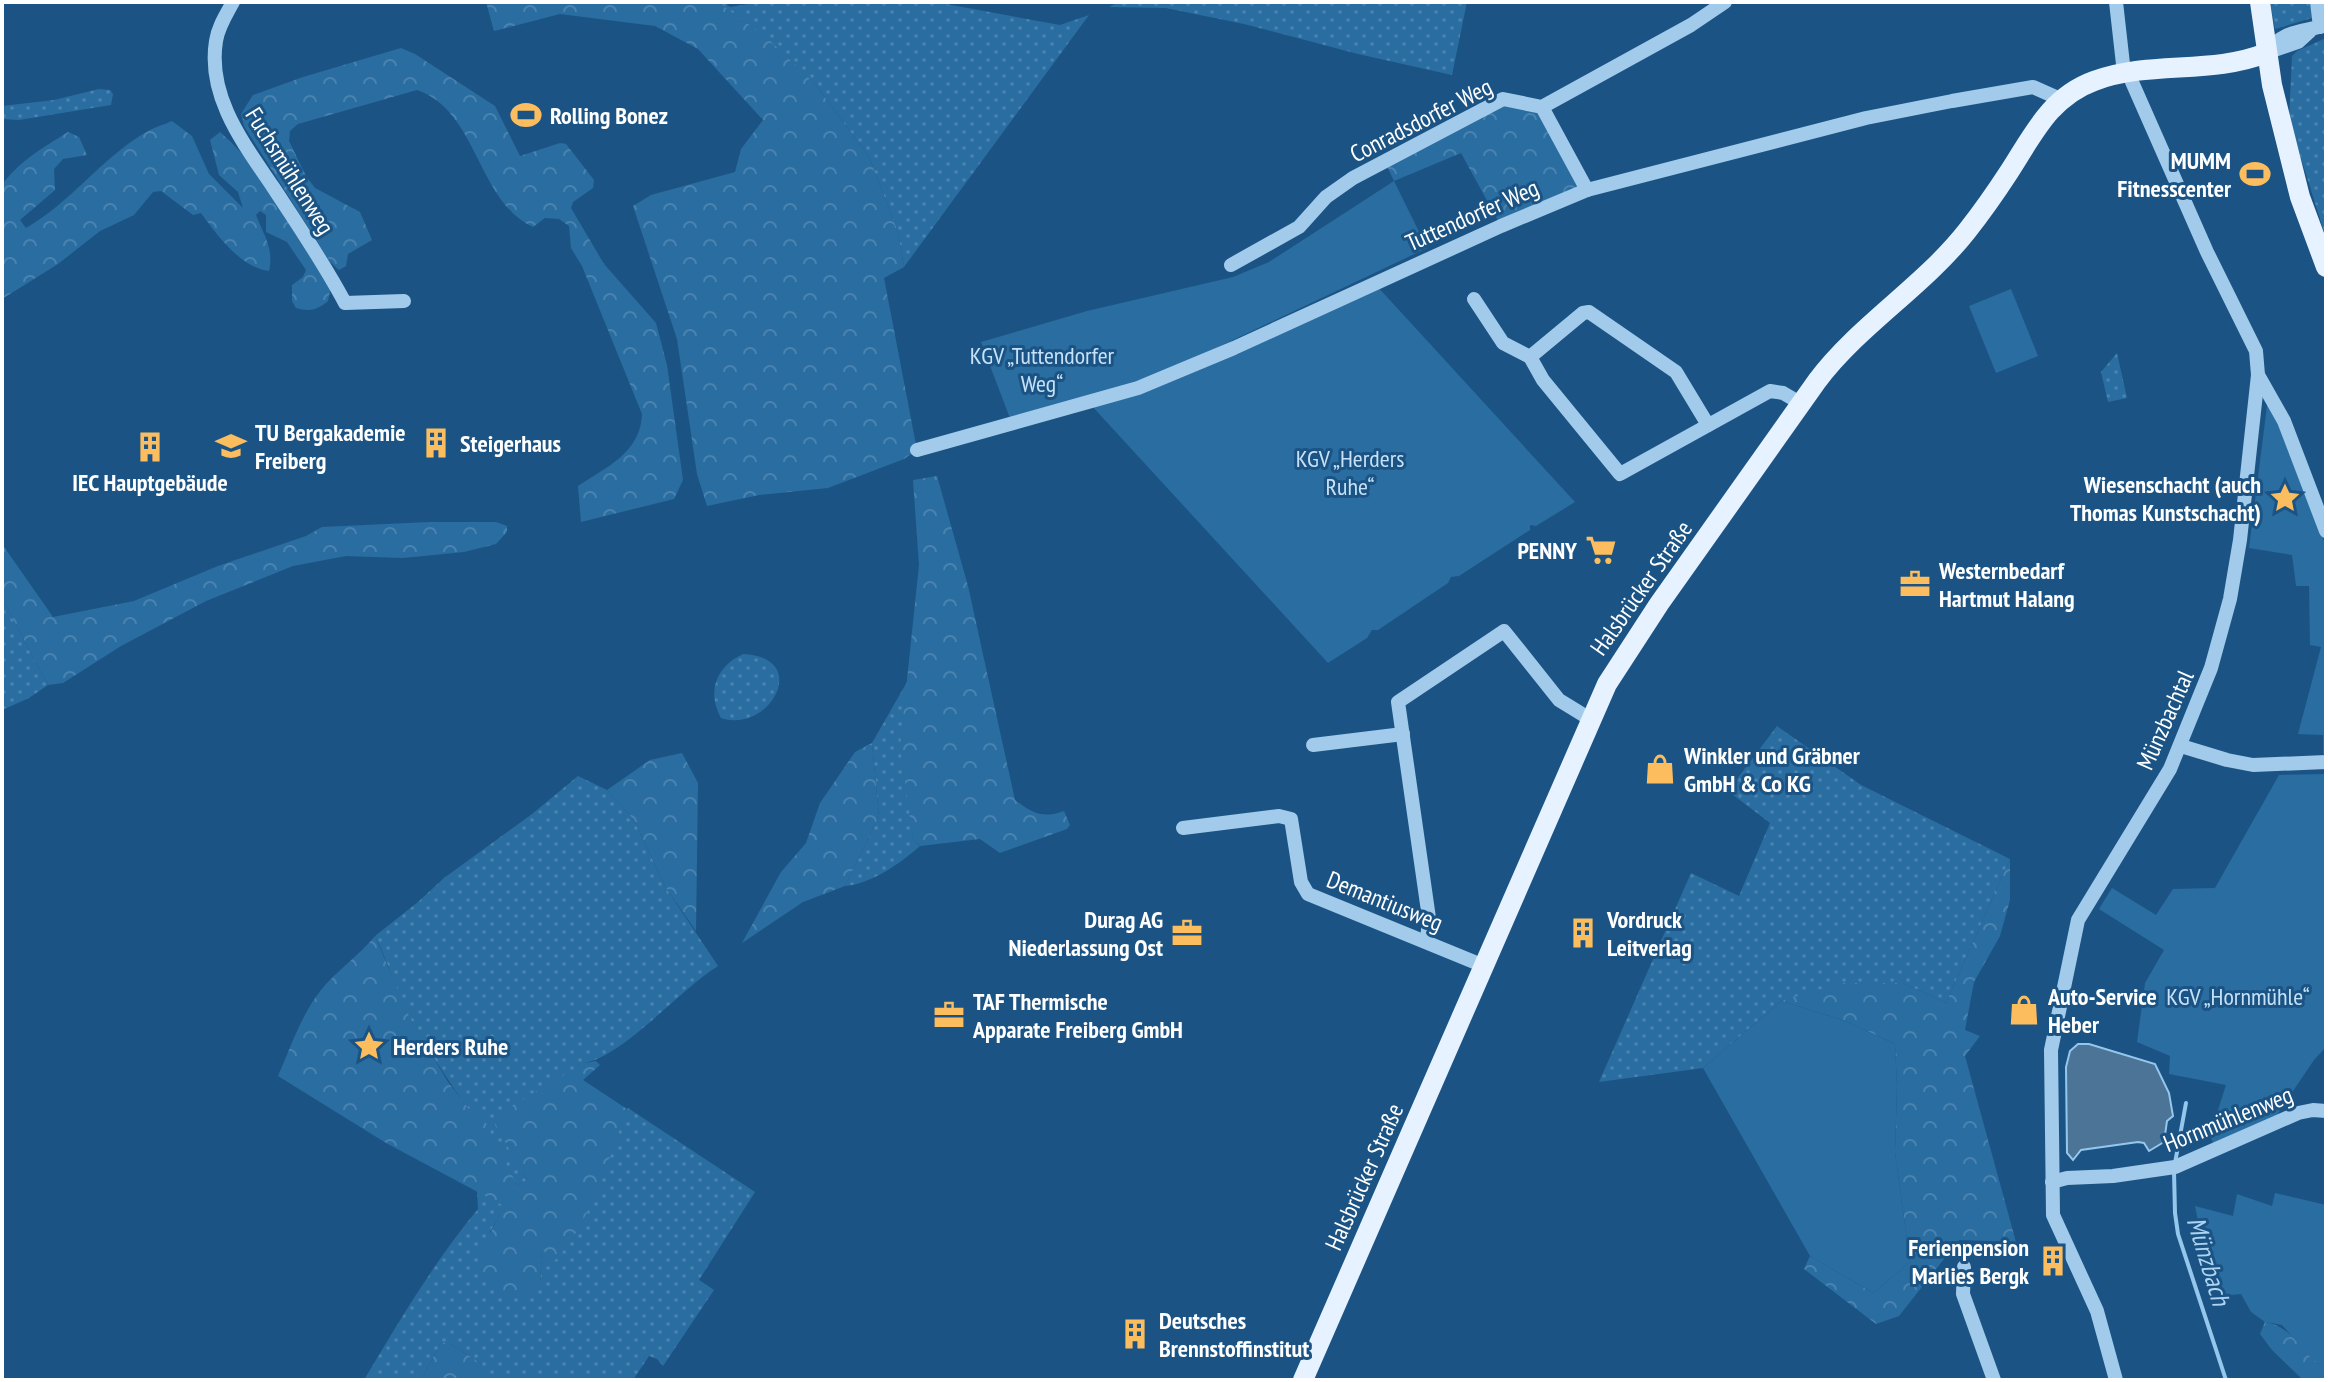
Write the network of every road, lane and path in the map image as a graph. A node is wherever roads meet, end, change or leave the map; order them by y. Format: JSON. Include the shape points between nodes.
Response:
{"nodes":[{"id":1,"x":233,"y":2,"type":"edge"},
{"id":2,"x":1725,"y":2,"type":"edge"},
{"id":3,"x":2116,"y":2,"type":"edge"},
{"id":4,"x":2260,"y":2,"type":"edge"},
{"id":5,"x":2317,"y":2,"type":"edge"},
{"id":6,"x":2319,"y":27,"type":"edge"},
{"id":7,"x":2266,"y":53,"type":"junction"},
{"id":8,"x":2127,"y":72,"type":"junction"},
{"id":9,"x":2060,"y":99,"type":"junction"},
{"id":10,"x":1542,"y":107,"type":"junction"},
{"id":11,"x":1587,"y":190,"type":"junction"},
{"id":12,"x":1231,"y":265,"type":"dead end"},
{"id":13,"x":2326,"y":267,"type":"edge"},
{"id":14,"x":1474,"y":299,"type":"dead end"},
{"id":15,"x":404,"y":301,"type":"dead end"},
{"id":16,"x":1530,"y":357,"type":"junction"},
{"id":17,"x":2258,"y":375,"type":"junction"},
{"id":18,"x":1802,"y":404,"type":"junction"},
{"id":19,"x":1708,"y":425,"type":"junction"},
{"id":20,"x":917,"y":450,"type":"dead end"},
{"id":21,"x":2326,"y":531,"type":"edge"},
{"id":22,"x":1590,"y":719,"type":"junction"},
{"id":23,"x":1403,"y":734,"type":"junction"},
{"id":24,"x":1313,"y":745,"type":"dead end"},
{"id":25,"x":2181,"y":746,"type":"junction"},
{"id":26,"x":2326,"y":762,"type":"edge"},
{"id":27,"x":1183,"y":828,"type":"dead end"},
{"id":28,"x":1427,"y":941,"type":"junction"},
{"id":29,"x":1484,"y":966,"type":"junction"},
{"id":30,"x":2326,"y":1111,"type":"edge"},
{"id":31,"x":2052,"y":1182,"type":"junction"},
{"id":32,"x":1964,"y":1267,"type":"dead end"},
{"id":33,"x":1303,"y":1380,"type":"edge"},
{"id":34,"x":1994,"y":1380,"type":"edge"},
{"id":35,"x":2116,"y":1380,"type":"edge"}],
"edges":[{"from":1,"to":15,"type":"street","name":"Fuchsmühlenweg","via":[[219,28],[215,54],[220,92],[239,138],[345,303]]},
{"from":2,"to":10,"type":"street"},
{"from":3,"to":8,"type":"street","name":"Münzbachtal"},
{"from":4,"to":7,"type":"main road"},
{"from":5,"to":6,"type":"street"},
{"from":6,"to":7,"type":"street","via":[[2280,37]]},
{"from":7,"to":8,"type":"main road","name":"Halsbrücker Straße","via":[[2225,64]]},
{"from":7,"to":13,"type":"main road","via":[[2300,197]]},
{"from":8,"to":9,"type":"main road","name":"Halsbrücker Straße"},
{"from":8,"to":17,"type":"street","name":"Münzbachtal","via":[[2256,351]]},
{"from":9,"to":11,"type":"street","name":"Tuttendorfer Weg","via":[[2033,87],[1923,106]]},
{"from":9,"to":18,"type":"main road","name":"Halsbrücker Straße","via":[[1965,233],[1834,360]]},
{"from":10,"to":11,"type":"street"},
{"from":10,"to":12,"type":"street","name":"Conradsdorfer Weg","via":[[1503,99],[1353,178],[1326,197],[1299,227]]},
{"from":11,"to":20,"type":"street","name":"Tuttendorfer Weg","via":[[1138,388]]},
{"from":14,"to":16,"type":"street","via":[[1503,343]]},
{"from":16,"to":19,"type":"street","via":[[1589,312],[1676,372]]},
{"from":16,"to":19,"type":"street","via":[[1620,474]]},
{"from":17,"to":21,"type":"street","via":[[2284,421]]},
{"from":17,"to":25,"type":"street","name":"Münzbachtal","via":[[2230,599]]},
{"from":18,"to":19,"type":"street","via":[[1770,391]]},
{"from":18,"to":22,"type":"main road","name":"Halsbrücker Straße","via":[[1659,604]]},
{"from":22,"to":23,"type":"street","via":[[1559,700],[1504,631],[1398,702]]},
{"from":22,"to":29,"type":"main road","name":"Halsbrücker Straße"},
{"from":23,"to":24,"type":"street"},
{"from":23,"to":28,"type":"street","via":[[1429,918]]},
{"from":25,"to":26,"type":"street","via":[[2253,765]]},
{"from":25,"to":31,"type":"street","name":"Münzbachtal","via":[[2074,933],[2049,1065]]},
{"from":27,"to":28,"type":"street","name":"Demantiusweg","via":[[1291,819],[1301,882],[1308,894]]},
{"from":28,"to":29,"type":"street","name":"Demantiusweg"},
{"from":29,"to":33,"type":"main road","name":"Halsbrücker Straße"},
{"from":30,"to":31,"type":"street","name":"Hornmühlenweg","via":[[2298,1113],[2164,1169]]},
{"from":31,"to":35,"type":"street","name":"Münzbachtal","via":[[2053,1215],[2097,1311]]},
{"from":32,"to":34,"type":"street","via":[[1963,1294]]}]}
